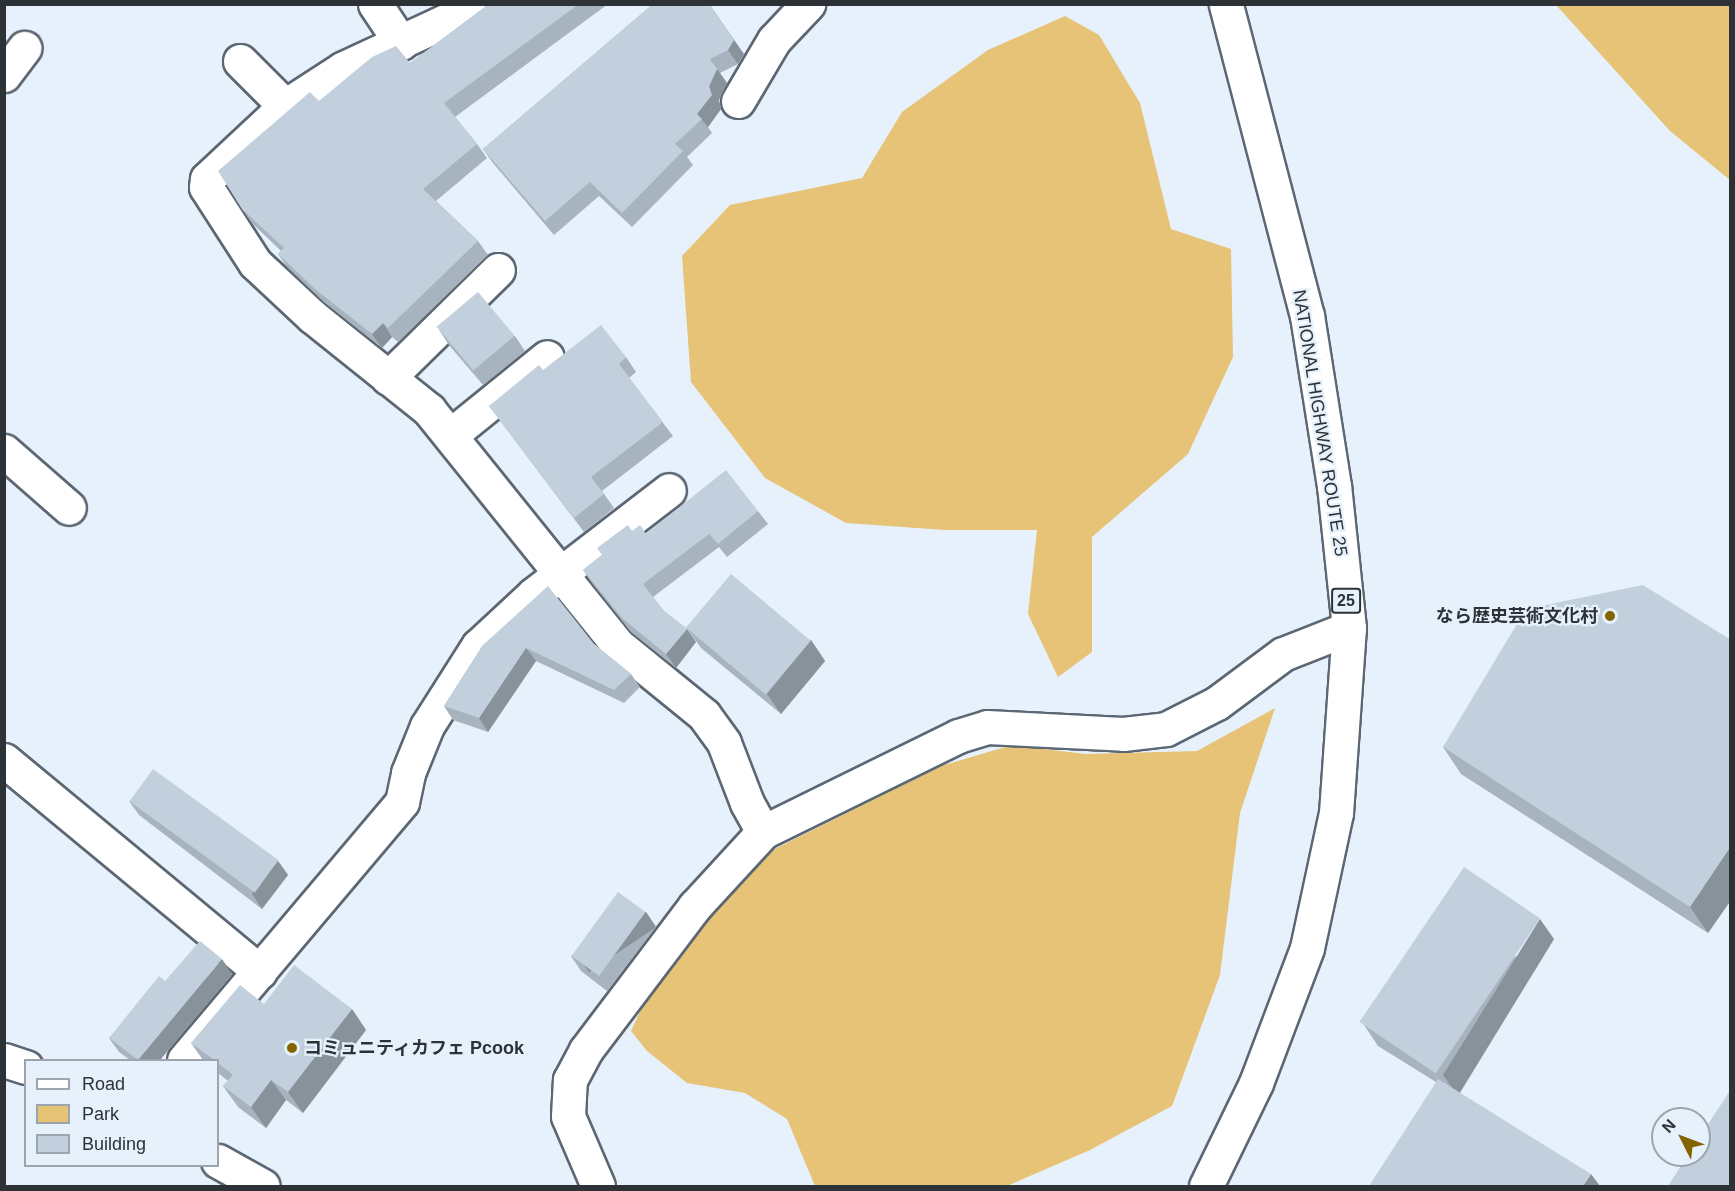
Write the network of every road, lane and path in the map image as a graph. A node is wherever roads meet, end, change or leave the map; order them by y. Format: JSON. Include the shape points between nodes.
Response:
{"nodes":[{"id":1,"x":375,"y":4,"type":"edge"},
{"id":2,"x":482,"y":4,"type":"edge"},
{"id":3,"x":808,"y":4,"type":"edge"},
{"id":4,"x":1226,"y":4,"type":"edge"},
{"id":5,"x":401,"y":42,"type":"junction"},
{"id":6,"x":24,"y":48,"type":"dead end"},
{"id":7,"x":240,"y":61,"type":"dead end"},
{"id":8,"x":4,"y":75,"type":"edge"},
{"id":9,"x":738,"y":101,"type":"dead end"},
{"id":10,"x":285,"y":106,"type":"junction"},
{"id":11,"x":498,"y":270,"type":"dead end"},
{"id":12,"x":547,"y":357,"type":"dead end"},
{"id":13,"x":388,"y":378,"type":"junction"},
{"id":14,"x":452,"y":434,"type":"junction"},
{"id":15,"x":4,"y":451,"type":"edge"},
{"id":16,"x":669,"y":490,"type":"dead end"},
{"id":17,"x":69,"y":508,"type":"dead end"},
{"id":18,"x":561,"y":574,"type":"junction"},
{"id":19,"x":1349,"y":628,"type":"junction"},
{"id":20,"x":4,"y":760,"type":"edge"},
{"id":21,"x":763,"y":832,"type":"junction"},
{"id":22,"x":260,"y":972,"type":"junction"},
{"id":23,"x":185,"y":1059,"type":"edge"},
{"id":24,"x":4,"y":1060,"type":"edge"},
{"id":25,"x":24,"y":1066,"type":"edge"},
{"id":26,"x":219,"y":1162,"type":"edge"},
{"id":27,"x":262,"y":1186,"type":"edge"},
{"id":28,"x":598,"y":1186,"type":"edge"},
{"id":29,"x":1206,"y":1186,"type":"edge"}],
"edges":[{"from":1,"to":5,"type":"main road"},
{"from":2,"to":5,"type":"main road"},
{"from":3,"to":9,"type":"main road","via":[[774,40]]},
{"from":4,"to":19,"type":"main road","name":"NATIONAL HIGHWAY ROUTE 25","number":"25","via":[[1307,316],[1334,486]]},
{"from":5,"to":10,"type":"main road","via":[[342,69]]},
{"from":6,"to":8,"type":"main road"},
{"from":7,"to":10,"type":"main road"},
{"from":10,"to":13,"type":"main road","via":[[207,179],[206,187],[255,263]]},
{"from":11,"to":13,"type":"main road"},
{"from":12,"to":14,"type":"main road"},
{"from":13,"to":14,"type":"main road"},
{"from":14,"to":18,"type":"main road"},
{"from":15,"to":17,"type":"main road"},
{"from":16,"to":18,"type":"main road"},
{"from":18,"to":21,"type":"main road","via":[[618,645],[704,715],[724,743],[747,803]]},
{"from":18,"to":22,"type":"main road","via":[[478,646],[427,726],[408,773],[402,802]]},
{"from":19,"to":21,"type":"main road","via":[[1282,654],[1217,703],[1166,729],[1123,734],[987,727],[958,736]]},
{"from":19,"to":29,"type":"main road","name":"NATIONAL HIGHWAY ROUTE 25","number":"25","via":[[1336,813],[1307,948],[1256,1083]]},
{"from":20,"to":22,"type":"main road"},
{"from":21,"to":28,"type":"main road","via":[[695,906],[586,1050],[570,1080],[568,1116]]},
{"from":22,"to":23,"type":"main road"},
{"from":24,"to":25,"type":"main road"},
{"from":26,"to":27,"type":"main road"}]}
